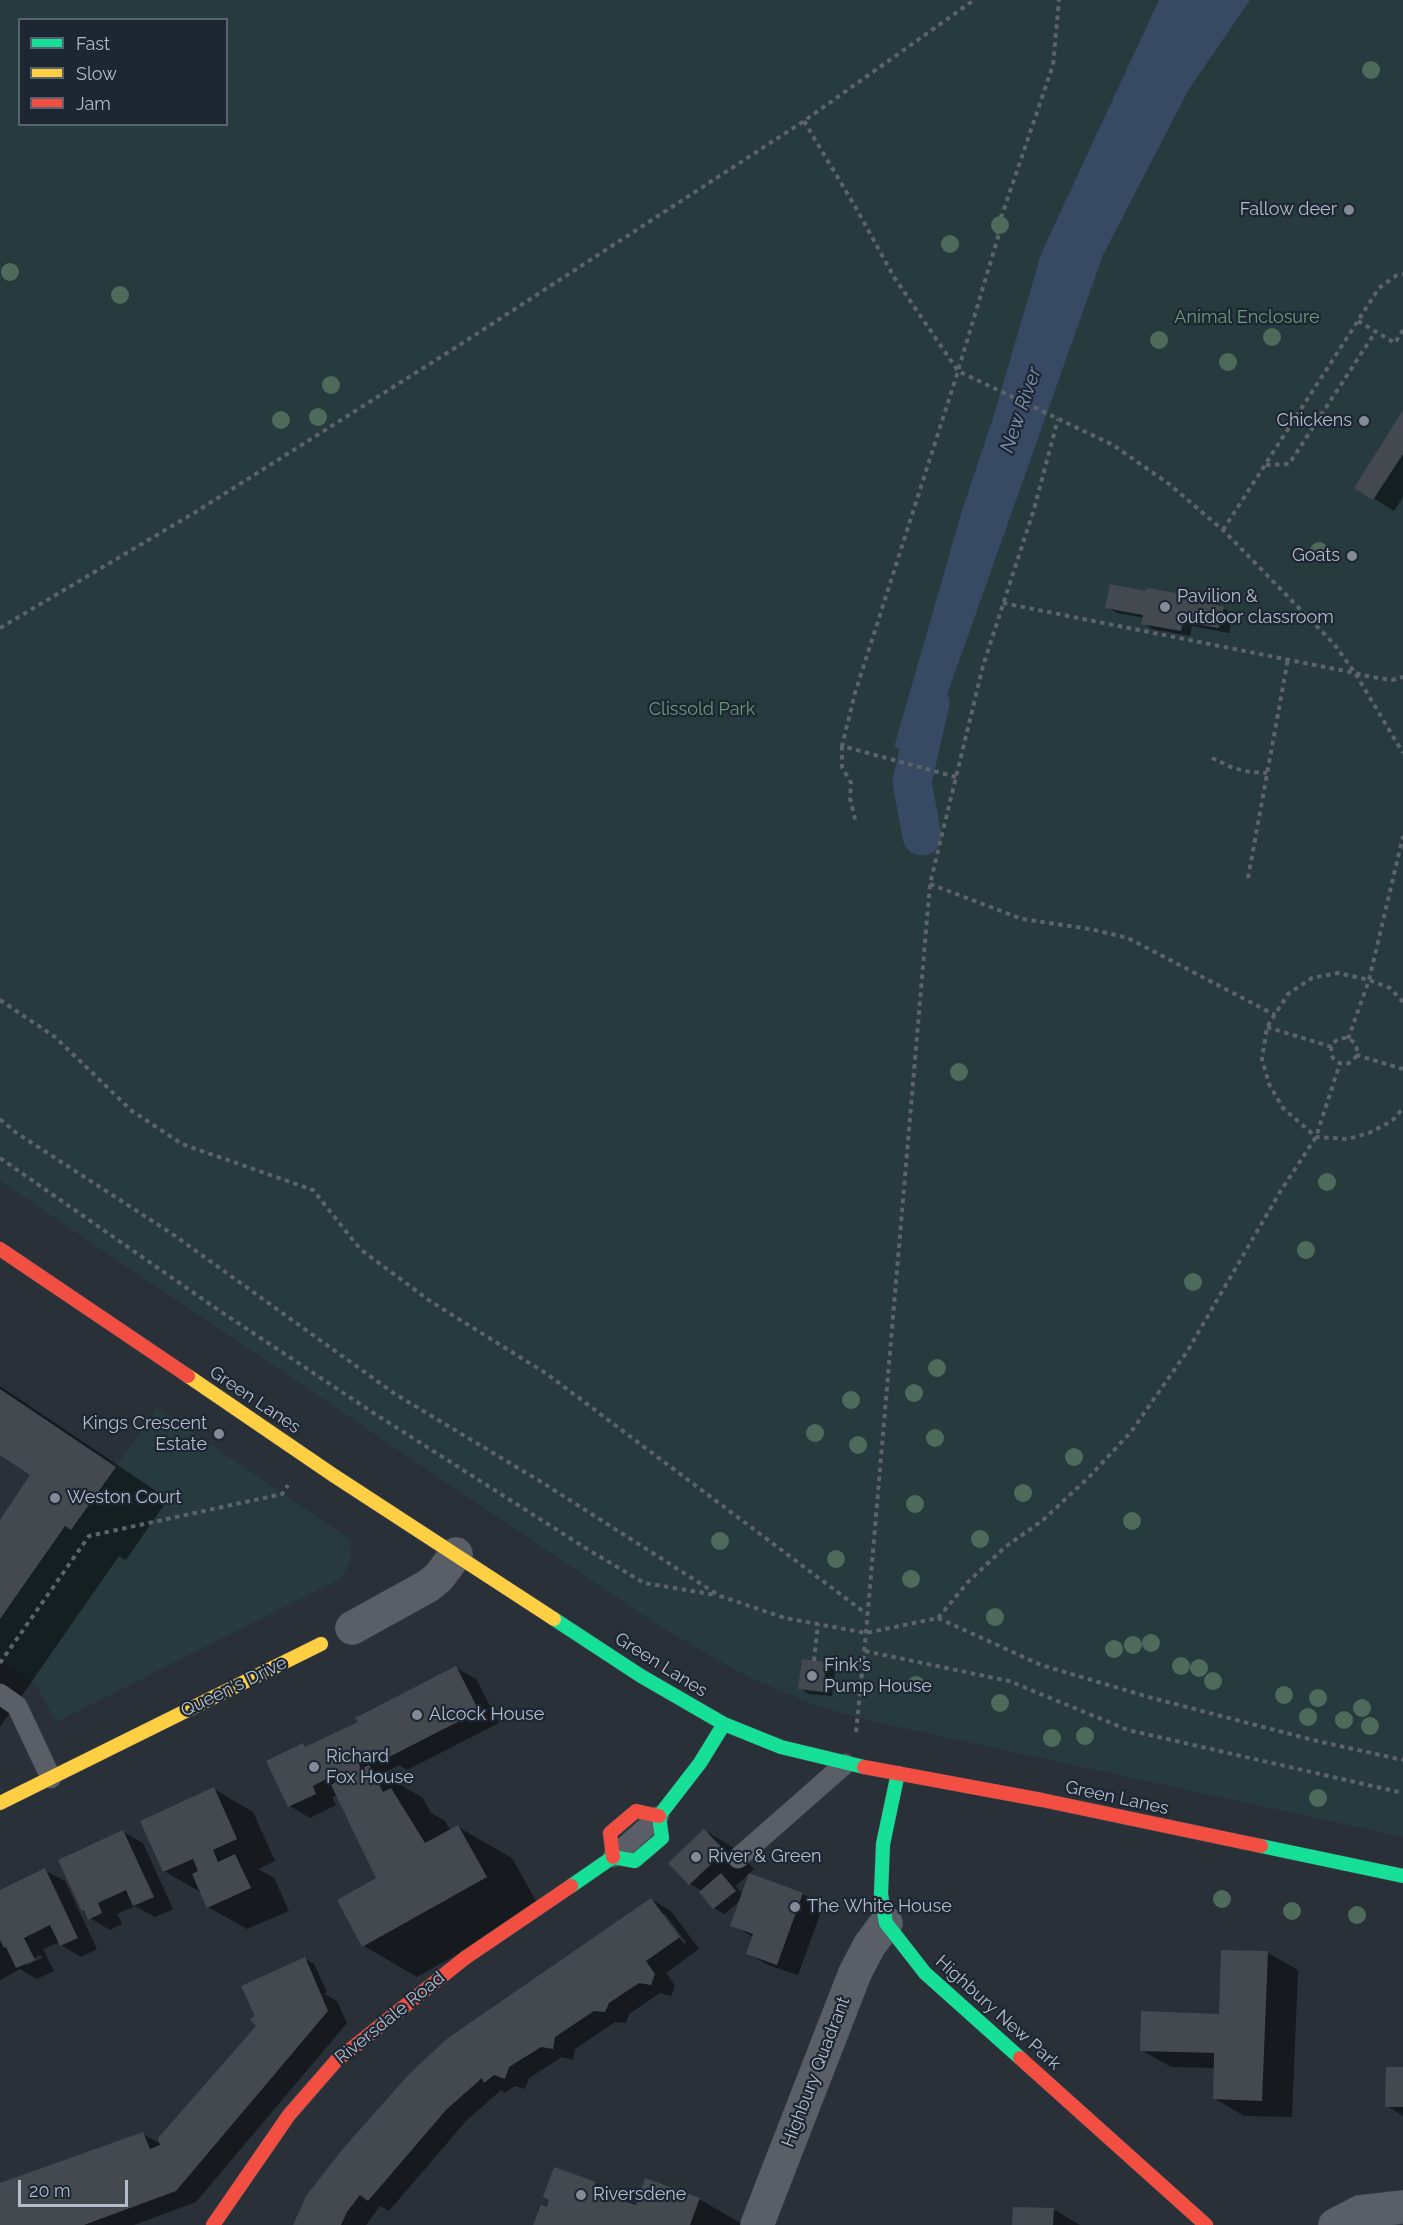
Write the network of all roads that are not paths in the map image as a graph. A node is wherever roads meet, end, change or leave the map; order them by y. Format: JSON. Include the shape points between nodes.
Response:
{"nodes":[{"id":1,"x":0,"y":1249,"type":"edge"},
{"id":2,"x":456,"y":1554,"type":"junction"},
{"id":3,"x":352,"y":1628,"type":"joint"},
{"id":4,"x":321,"y":1644,"type":"joint"},
{"id":5,"x":0,"y":1694,"type":"edge"},
{"id":6,"x":724,"y":1724,"type":"junction"},
{"id":7,"x":845,"y":1764,"type":"junction"},
{"id":8,"x":898,"y":1773,"type":"junction"},
{"id":9,"x":51,"y":1778,"type":"junction"},
{"id":10,"x":0,"y":1803,"type":"edge"},
{"id":11,"x":658,"y":1816,"type":"joint"},
{"id":12,"x":613,"y":1857,"type":"joint"},
{"id":13,"x":738,"y":1858,"type":"dead end"},
{"id":14,"x":1403,"y":1876,"type":"edge"},
{"id":15,"x":886,"y":1923,"type":"junction"},
{"id":16,"x":1403,"y":2207,"type":"edge"},
{"id":17,"x":213,"y":2225,"type":"edge"},
{"id":18,"x":757,"y":2225,"type":"edge"},
{"id":19,"x":1206,"y":2225,"type":"edge"},
{"id":20,"x":1335,"y":2225,"type":"edge"}],
"edges":[{"from":1,"to":2,"type":"street","name":"Green Lanes"},
{"from":2,"to":3,"type":"street","name":"Queen's Drive","via":[[428,1586]]},
{"from":2,"to":6,"type":"street","name":"Green Lanes","via":[[641,1676]]},
{"from":3,"to":4,"type":"lane","name":"Queen's Drive"},
{"from":4,"to":9,"type":"street","name":"Queen's Drive"},
{"from":5,"to":9,"type":"lane","via":[[17,1706]]},
{"from":6,"to":7,"type":"street","name":"Green Lanes","via":[[781,1747]]},
{"from":6,"to":11,"type":"street","name":"Riversdale Road","via":[[700,1763]]},
{"from":7,"to":8,"type":"street","name":"Green Lanes"},
{"from":7,"to":13,"type":"lane"},
{"from":8,"to":14,"type":"street","name":"Green Lanes"},
{"from":8,"to":15,"type":"street","name":"Highbury New Park","via":[[883,1844],[881,1894]]},
{"from":9,"to":10,"type":"street","name":"Queen's Drive"},
{"from":11,"to":12,"type":"lane","name":"Riversdale Road"},
{"from":12,"to":17,"type":"street","name":"Riversdale Road","via":[[465,1958],[336,2061],[289,2115]]},
{"from":15,"to":18,"type":"street","name":"Highbury Quadrant","via":[[855,1973]]},
{"from":15,"to":19,"type":"street","name":"Highbury New Park","via":[[925,1973]]},
{"from":16,"to":20,"type":"street","via":[[1360,2212]]}]}
